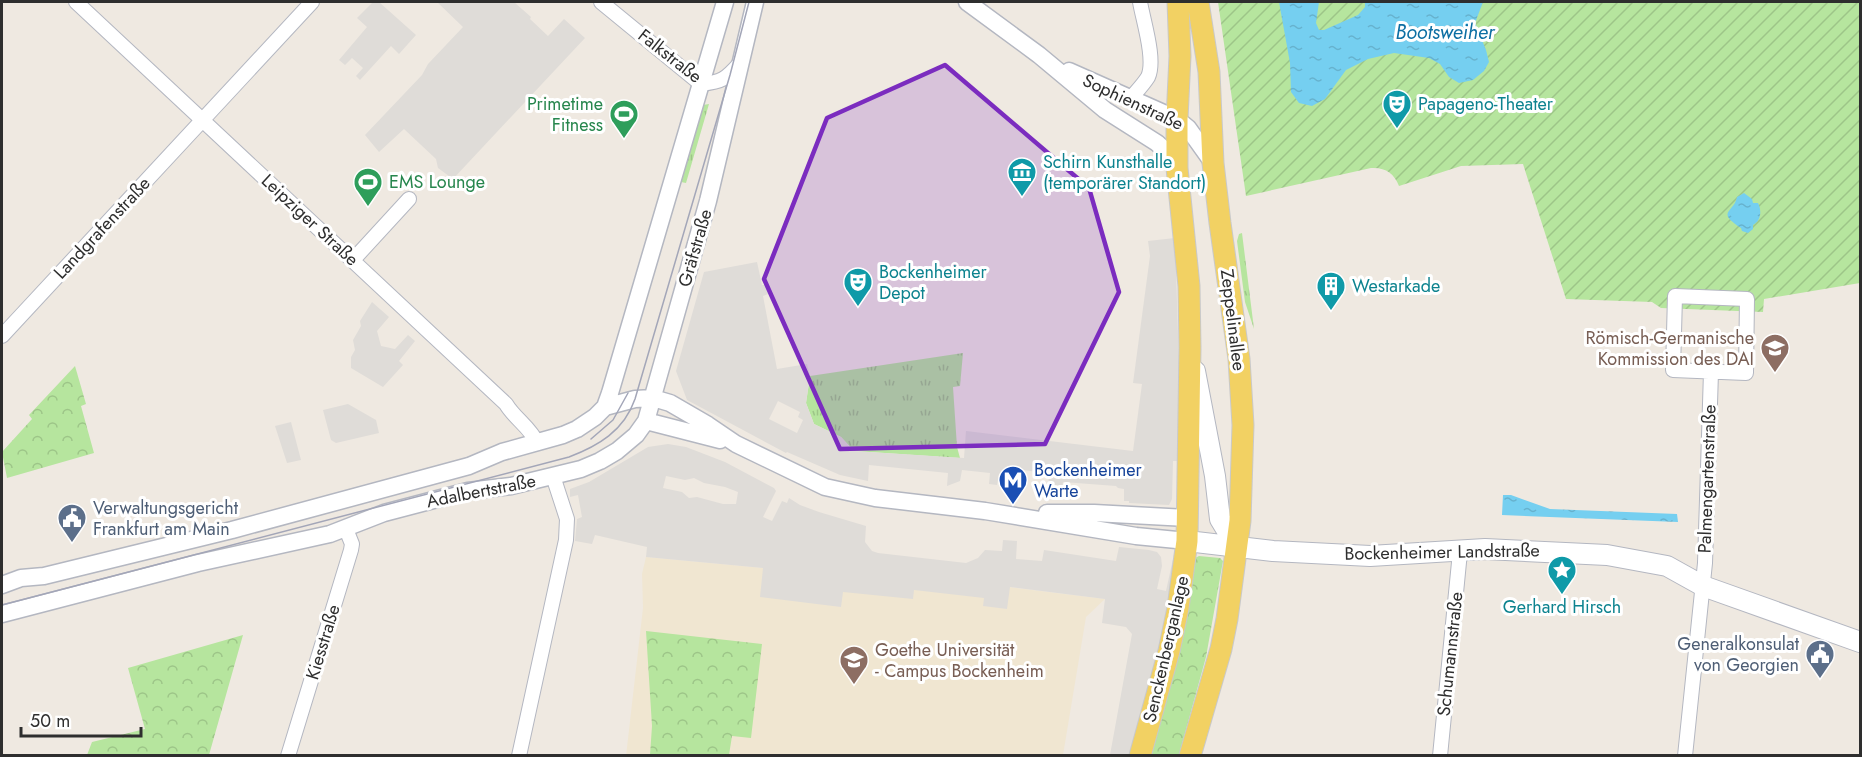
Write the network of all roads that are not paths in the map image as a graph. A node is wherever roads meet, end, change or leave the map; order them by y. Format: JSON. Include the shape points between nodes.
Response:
{"nodes":[{"id":1,"x":76,"y":2,"type":"edge"},
{"id":2,"x":312,"y":2,"type":"edge"},
{"id":3,"x":601,"y":2,"type":"edge"},
{"id":4,"x":725,"y":2,"type":"edge"},
{"id":5,"x":755,"y":2,"type":"edge"},
{"id":6,"x":967,"y":2,"type":"edge"},
{"id":7,"x":1140,"y":2,"type":"edge"},
{"id":8,"x":1178,"y":2,"type":"edge"},
{"id":9,"x":1198,"y":2,"type":"edge"},
{"id":10,"x":1039,"y":55,"type":"junction"},
{"id":11,"x":740,"y":63,"type":"junction"},
{"id":12,"x":700,"y":84,"type":"junction"},
{"id":13,"x":1210,"y":93,"type":"junction"},
{"id":14,"x":1130,"y":99,"type":"junction"},
{"id":15,"x":202,"y":119,"type":"junction"},
{"id":16,"x":1181,"y":127,"type":"junction"},
{"id":17,"x":1151,"y":138,"type":"junction"},
{"id":18,"x":1213,"y":164,"type":"junction"},
{"id":19,"x":1178,"y":168,"type":"junction"},
{"id":20,"x":409,"y":199,"type":"dead end"},
{"id":21,"x":353,"y":260,"type":"junction"},
{"id":22,"x":2,"y":336,"type":"edge"},
{"id":23,"x":1190,"y":348,"type":"junction"},
{"id":24,"x":622,"y":355,"type":"junction"},
{"id":25,"x":1711,"y":372,"type":"junction"},
{"id":26,"x":653,"y":398,"type":"junction"},
{"id":27,"x":629,"y":400,"type":"junction"},
{"id":28,"x":604,"y":407,"type":"junction"},
{"id":29,"x":646,"y":421,"type":"junction"},
{"id":30,"x":537,"y":443,"type":"junction"},
{"id":31,"x":736,"y":444,"type":"junction"},
{"id":32,"x":553,"y":476,"type":"junction"},
{"id":33,"x":298,"y":511,"type":"junction"},
{"id":34,"x":1010,"y":515,"type":"junction"},
{"id":35,"x":1187,"y":518,"type":"junction"},
{"id":36,"x":346,"y":529,"type":"junction"},
{"id":37,"x":304,"y":539,"type":"junction"},
{"id":38,"x":1187,"y":542,"type":"junction"},
{"id":39,"x":1237,"y":547,"type":"junction"},
{"id":40,"x":1460,"y":552,"type":"junction"},
{"id":41,"x":44,"y":576,"type":"junction"},
{"id":42,"x":2,"y":585,"type":"edge"},
{"id":43,"x":1703,"y":586,"type":"junction"},
{"id":44,"x":53,"y":601,"type":"junction"},
{"id":45,"x":2,"y":614,"type":"edge"},
{"id":46,"x":1860,"y":642,"type":"edge"},
{"id":47,"x":288,"y":756,"type":"edge"},
{"id":48,"x":519,"y":756,"type":"edge"},
{"id":49,"x":1140,"y":756,"type":"edge"},
{"id":50,"x":1190,"y":756,"type":"edge"},
{"id":51,"x":1440,"y":756,"type":"edge"},
{"id":52,"x":1685,"y":756,"type":"edge"}],
"edges":[{"from":1,"to":15,"type":"street","name":"Leipziger Straße"},
{"from":2,"to":15,"type":"street","name":"Landgrafenstraße"},
{"from":3,"to":12,"type":"street","name":"Falkstraße"},
{"from":4,"to":12,"type":"street"},
{"from":5,"to":11,"type":"street","name":"Gräfstraße"},
{"from":6,"to":10,"type":"street","name":"Sophienstraße"},
{"from":7,"to":14,"type":"street","via":[[1150,70]]},
{"from":8,"to":16,"type":"main road"},
{"from":9,"to":13,"type":"main road","name":"Zeppelinallee"},
{"from":10,"to":14,"type":"street","name":"Sophienstraße"},
{"from":10,"to":17,"type":"street","name":"Sophienstraße","via":[[1105,111]]},
{"from":11,"to":12,"type":"street","name":"Falkstraße","via":[[719,82]]},
{"from":11,"to":26,"type":"street","name":"Gräfstraße","via":[[708,201]]},
{"from":12,"to":24,"type":"street"},
{"from":13,"to":16,"type":"street","via":[[1201,112]]},
{"from":13,"to":18,"type":"main road","name":"Zeppelinallee"},
{"from":14,"to":16,"type":"street","name":"Sophienstraße"},
{"from":15,"to":21,"type":"street","name":"Leipziger Straße"},
{"from":15,"to":22,"type":"street","name":"Landgrafenstraße"},
{"from":16,"to":17,"type":"street","name":"Sophienstraße"},
{"from":16,"to":18,"type":"street","name":"Sophienstraße"},
{"from":16,"to":19,"type":"main road"},
{"from":17,"to":19,"type":"street","name":"Sophienstraße"},
{"from":18,"to":39,"type":"main road","name":"Zeppelinallee","via":[[1239,359],[1243,425]]},
{"from":19,"to":23,"type":"main road","via":[[1189,286]]},
{"from":20,"to":21,"type":"street"},
{"from":21,"to":30,"type":"street","name":"Leipziger Straße","via":[[506,404]]},
{"from":23,"to":35,"type":"main road"},
{"from":23,"to":39,"type":"main road","via":[[1220,519]]},
{"from":24,"to":27,"type":"street","via":[[623,383]]},
{"from":24,"to":28,"type":"street"},
{"from":25,"to":25,"type":"street","via":[[1746,373],[1747,299],[1675,296],[1673,370]]},
{"from":25,"to":43,"type":"street","name":"Palmengartenstraße"},
{"from":26,"to":27,"type":"street","name":"Bockenheimer Landstraße"},
{"from":26,"to":29,"type":"street","name":"Gräfstraße"},
{"from":26,"to":31,"type":"street","name":"Bockenheimer Landstraße","via":[[679,407]]},
{"from":27,"to":28,"type":"street","name":"Bockenheimer Landstraße"},
{"from":27,"to":29,"type":"street"},
{"from":28,"to":30,"type":"street","name":"Adalbertstraße","via":[[587,424]]},
{"from":29,"to":31,"type":"street","name":"Bockenheimer Landstraße"},
{"from":29,"to":32,"type":"street","name":"Adalbertstraße","via":[[636,435],[600,461]]},
{"from":30,"to":33,"type":"street","name":"Adalbertstraße","via":[[440,475]]},
{"from":31,"to":34,"type":"street","name":"Bockenheimer Landstraße","via":[[825,488]]},
{"from":32,"to":36,"type":"street","name":"Adalbertstraße","via":[[468,491],[384,513]]},
{"from":32,"to":48,"type":"street","via":[[567,519],[566,540]]},
{"from":33,"to":37,"type":"street","via":[[308,513],[313,524]]},
{"from":33,"to":41,"type":"street","name":"Adalbertstraße"},
{"from":34,"to":35,"type":"street","name":"Bockenheimer Landstraße","via":[[1094,513]]},
{"from":34,"to":38,"type":"street","name":"Bockenheimer Landstraße"},
{"from":35,"to":38,"type":"main road"},
{"from":36,"to":37,"type":"street","name":"Adalbertstraße"},
{"from":36,"to":47,"type":"street","name":"Kiesstraße","via":[[351,550]]},
{"from":37,"to":44,"type":"street","name":"Adalbertstraße"},
{"from":38,"to":39,"type":"main road","name":"Bockenheimer Landstraße"},
{"from":38,"to":49,"type":"main road","name":"Senckenberganlage","via":[[1169,651]]},
{"from":39,"to":40,"type":"main road","name":"Bockenheimer Landstraße","via":[[1370,556]]},
{"from":39,"to":50,"type":"main road","via":[[1221,649]]},
{"from":40,"to":43,"type":"main road","name":"Bockenheimer Landstraße","via":[[1485,549],[1607,555],[1667,566]]},
{"from":40,"to":51,"type":"street","name":"Schumannstraße"},
{"from":41,"to":42,"type":"street","name":"Adalbertstraße"},
{"from":41,"to":44,"type":"street","via":[[41,595]]},
{"from":43,"to":46,"type":"main road","name":"Bockenheimer Landstraße"},
{"from":43,"to":52,"type":"street","name":"Palmengartenstraße"},
{"from":44,"to":45,"type":"street","name":"Adalbertstraße"}]}
